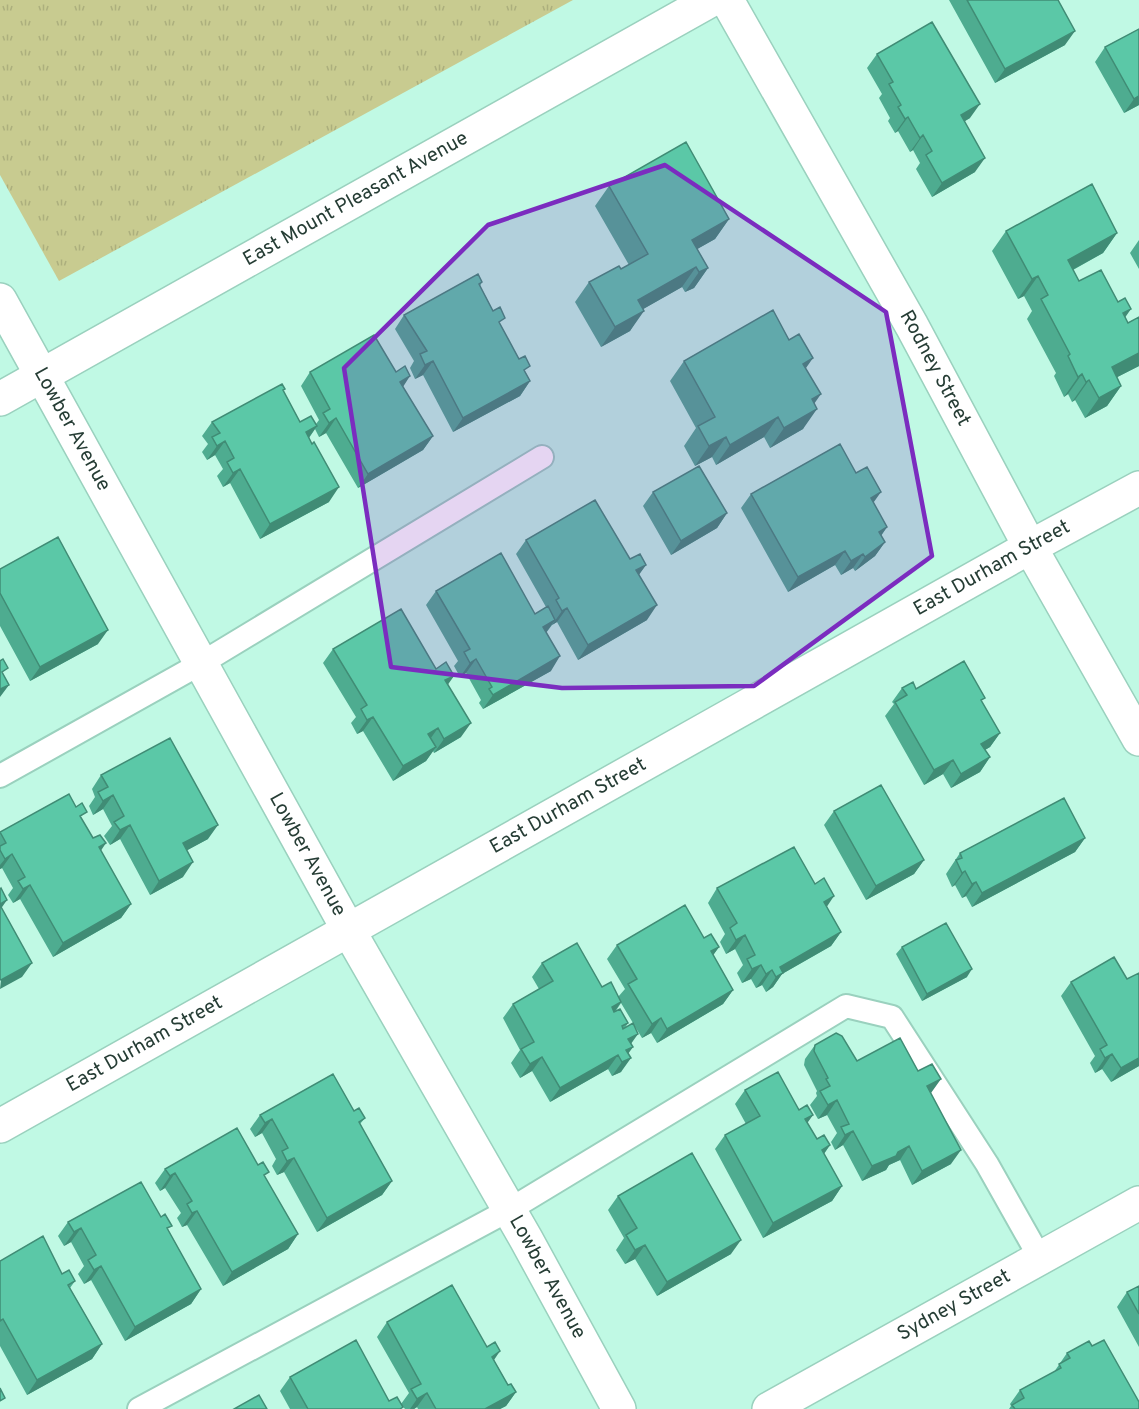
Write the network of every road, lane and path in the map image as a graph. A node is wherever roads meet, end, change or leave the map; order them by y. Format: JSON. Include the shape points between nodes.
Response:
{"nodes":[{"id":1,"x":711,"y":0,"type":"edge"},
{"id":2,"x":727,"y":0,"type":"edge"},
{"id":3,"x":0,"y":300,"type":"edge"},
{"id":4,"x":42,"y":376,"type":"junction"},
{"id":5,"x":0,"y":399,"type":"edge"},
{"id":6,"x":542,"y":457,"type":"dead end"},
{"id":7,"x":1139,"y":488,"type":"edge"},
{"id":8,"x":1030,"y":547,"type":"junction"},
{"id":9,"x":200,"y":664,"type":"junction"},
{"id":10,"x":1139,"y":739,"type":"edge"},
{"id":11,"x":0,"y":776,"type":"edge"},
{"id":12,"x":349,"y":931,"type":"junction"},
{"id":13,"x":0,"y":1126,"type":"edge"},
{"id":14,"x":1139,"y":1203,"type":"edge"},
{"id":15,"x":509,"y":1210,"type":"junction"},
{"id":16,"x":1040,"y":1258,"type":"junction"},
{"id":17,"x":139,"y":1409,"type":"edge"},
{"id":18,"x":619,"y":1409,"type":"edge"},
{"id":19,"x":769,"y":1409,"type":"edge"}],
"edges":[{"from":1,"to":4,"type":"street","name":"East Mount Pleasant Avenue"},
{"from":2,"to":8,"type":"street","name":"Rodney Street","via":[[912,326]]},
{"from":3,"to":4,"type":"street","name":"Lowber Avenue"},
{"from":4,"to":5,"type":"street","name":"East Mount Pleasant Avenue"},
{"from":4,"to":9,"type":"street","name":"Lowber Avenue"},
{"from":6,"to":9,"type":"lane"},
{"from":7,"to":8,"type":"street","name":"East Durham Street"},
{"from":8,"to":10,"type":"street","name":"Rodney Street"},
{"from":8,"to":12,"type":"street","name":"East Durham Street"},
{"from":9,"to":11,"type":"lane"},
{"from":9,"to":12,"type":"street","name":"Lowber Avenue"},
{"from":12,"to":13,"type":"street","name":"East Durham Street"},
{"from":12,"to":15,"type":"street","name":"Lowber Avenue"},
{"from":14,"to":16,"type":"street","name":"Sydney Street"},
{"from":15,"to":16,"type":"lane","via":[[846,1006],[892,1017],[987,1164]]},
{"from":15,"to":17,"type":"lane"},
{"from":15,"to":18,"type":"street","name":"Lowber Avenue"},
{"from":16,"to":19,"type":"street","name":"Sydney Street"}]}
